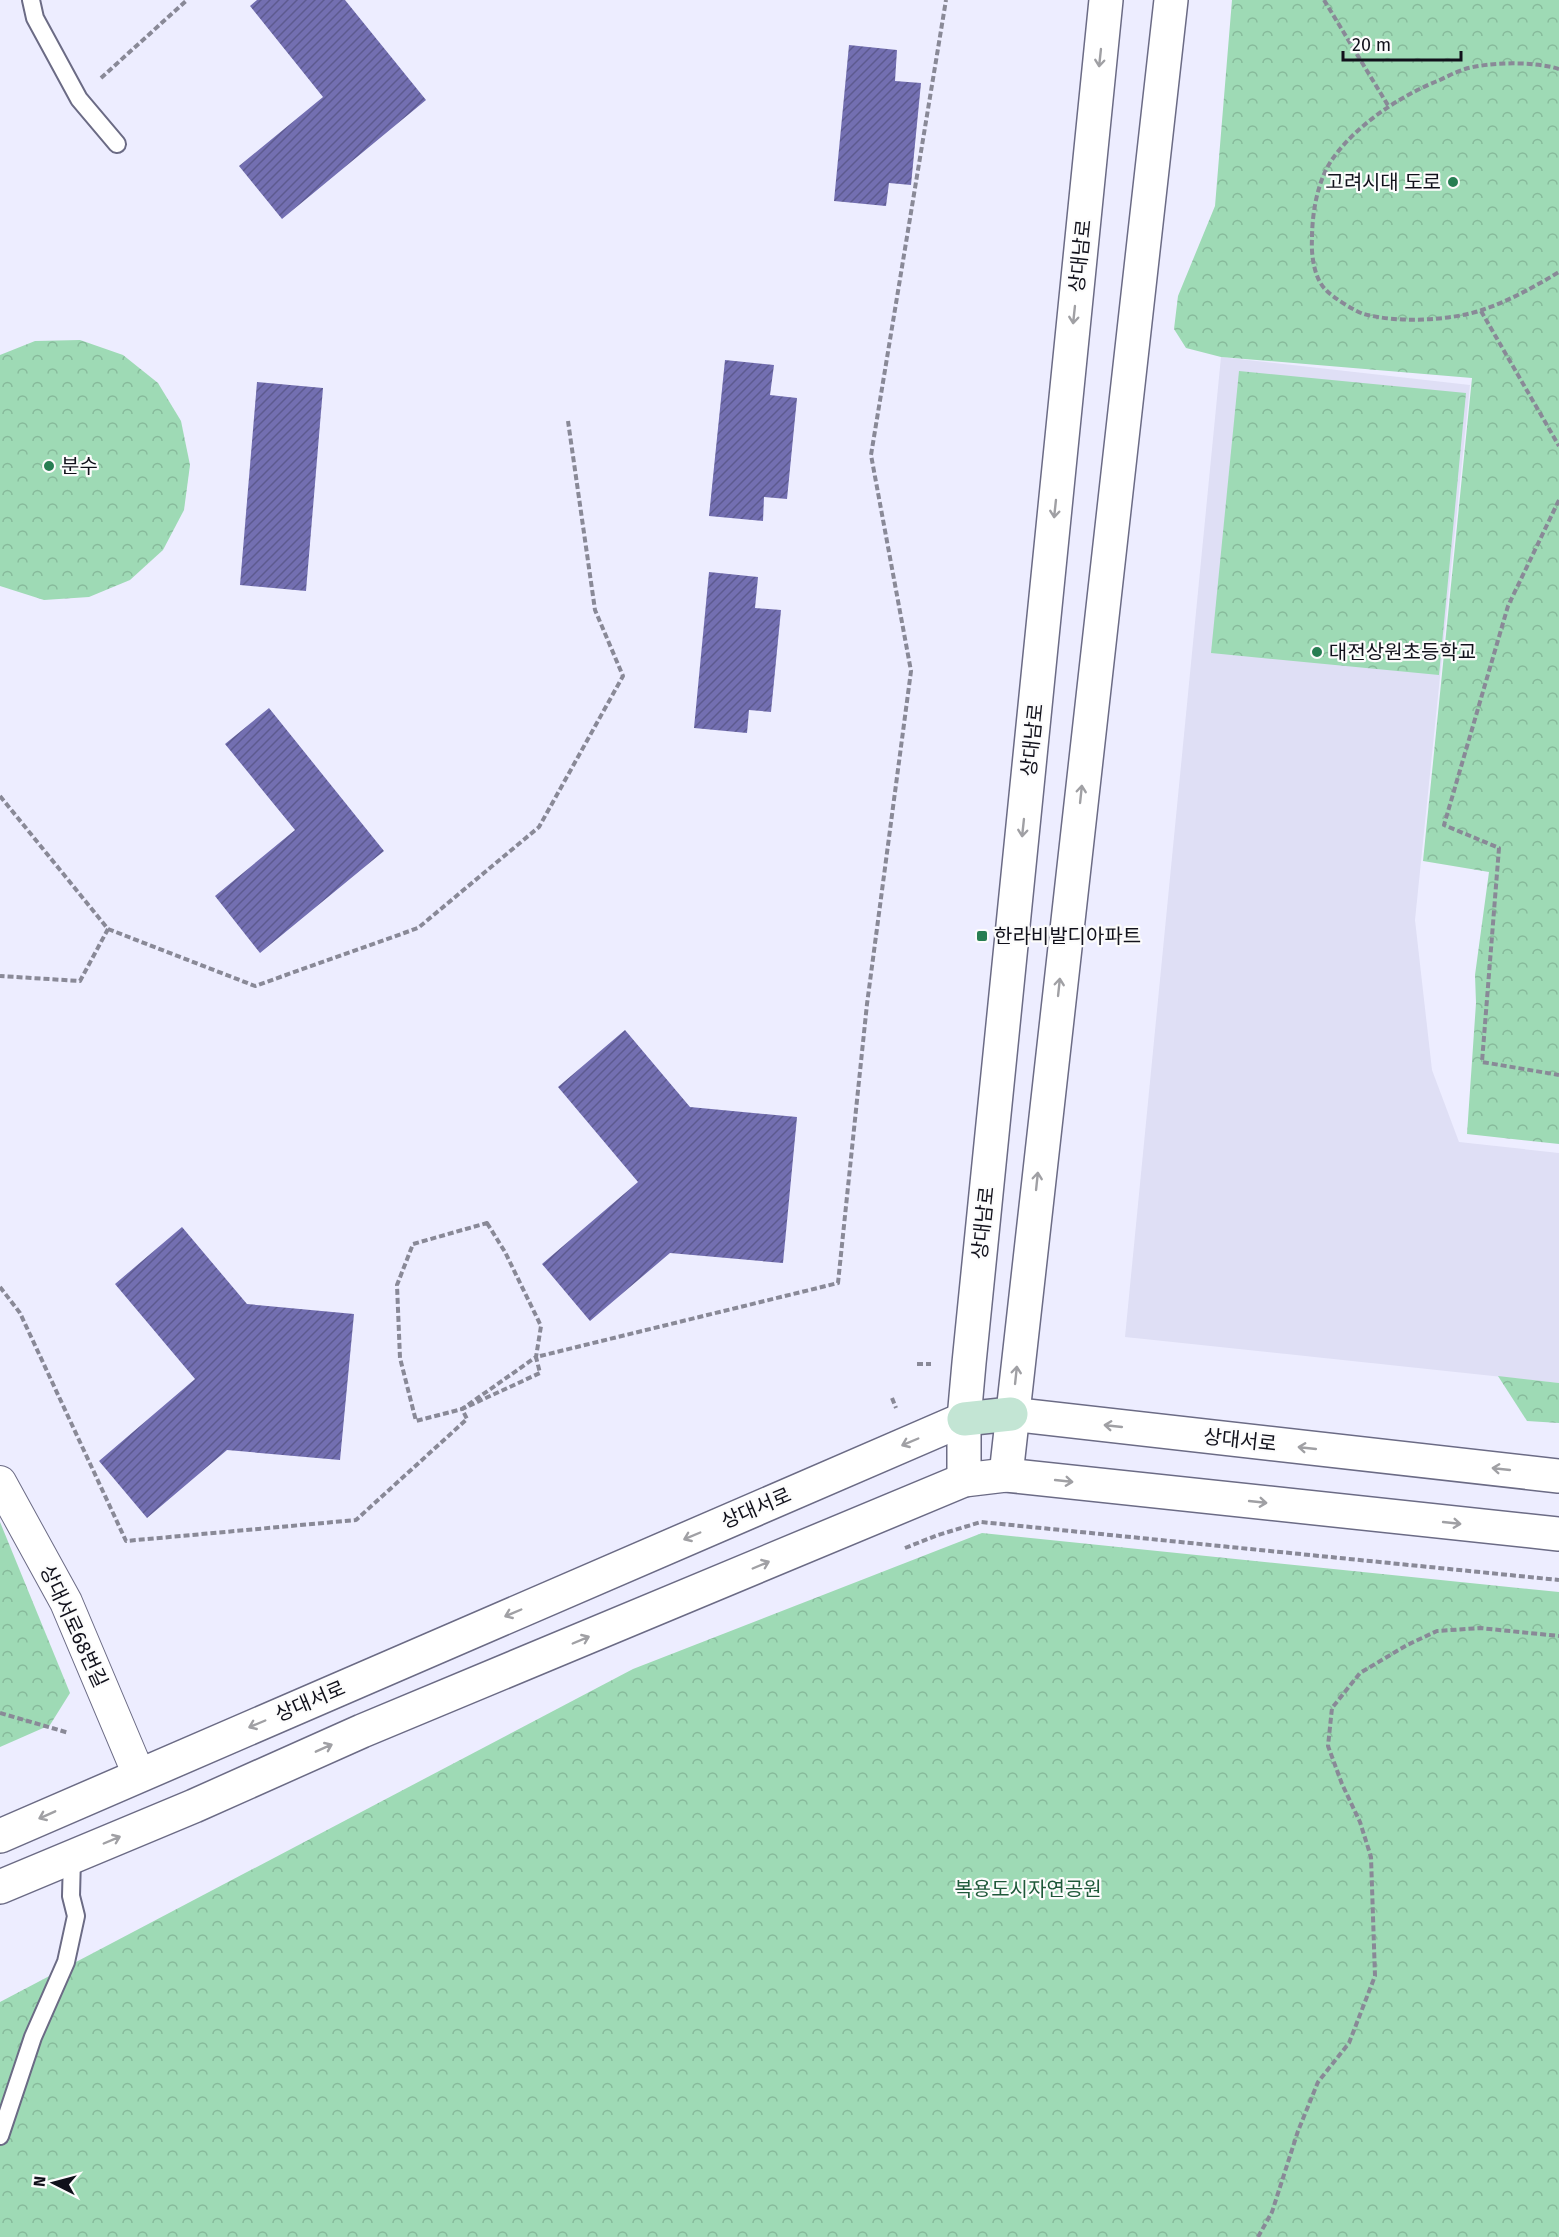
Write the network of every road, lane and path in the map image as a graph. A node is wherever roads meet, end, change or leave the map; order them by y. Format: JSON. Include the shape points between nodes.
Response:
{"nodes":[{"id":1,"x":31,"y":0,"type":"edge"},
{"id":2,"x":187,"y":0,"type":"edge"},
{"id":3,"x":946,"y":0,"type":"edge"},
{"id":4,"x":1106,"y":0,"type":"edge"},
{"id":5,"x":1171,"y":0,"type":"edge"},
{"id":6,"x":1324,"y":0,"type":"edge"},
{"id":7,"x":1559,"y":69,"type":"edge"},
{"id":8,"x":79,"y":99,"type":"junction"},
{"id":9,"x":1389,"y":107,"type":"junction"},
{"id":10,"x":117,"y":144,"type":"dead end"},
{"id":11,"x":1559,"y":272,"type":"edge"},
{"id":12,"x":1481,"y":311,"type":"junction"},
{"id":13,"x":568,"y":421,"type":"dead end"},
{"id":14,"x":1559,"y":446,"type":"edge"},
{"id":15,"x":1559,"y":500,"type":"edge"},
{"id":16,"x":0,"y":796,"type":"edge"},
{"id":17,"x":108,"y":929,"type":"junction"},
{"id":18,"x":0,"y":976,"type":"edge"},
{"id":19,"x":1559,"y":1075,"type":"edge"},
{"id":20,"x":0,"y":1287,"type":"edge"},
{"id":21,"x":537,"y":1357,"type":"junction"},
{"id":22,"x":917,"y":1364,"type":"dead end"},
{"id":23,"x":931,"y":1364,"type":"dead end"},
{"id":24,"x":892,"y":1398,"type":"dead end"},
{"id":25,"x":896,"y":1408,"type":"dead end"},
{"id":26,"x":462,"y":1409,"type":"junction"},
{"id":27,"x":1011,"y":1414,"type":"junction"},
{"id":28,"x":964,"y":1419,"type":"junction"},
{"id":29,"x":1006,"y":1475,"type":"junction"},
{"id":30,"x":1559,"y":1476,"type":"edge"},
{"id":31,"x":964,"y":1480,"type":"junction"},
{"id":32,"x":0,"y":1482,"type":"edge"},
{"id":33,"x":1559,"y":1534,"type":"edge"},
{"id":34,"x":895,"y":1552,"type":"dead end"},
{"id":35,"x":1559,"y":1580,"type":"edge"},
{"id":36,"x":1559,"y":1635,"type":"edge"},
{"id":37,"x":0,"y":1713,"type":"edge"},
{"id":38,"x":69,"y":1733,"type":"dead end"},
{"id":39,"x":139,"y":1774,"type":"junction"},
{"id":40,"x":0,"y":1836,"type":"edge"},
{"id":41,"x":72,"y":1857,"type":"junction"},
{"id":42,"x":0,"y":1887,"type":"edge"},
{"id":43,"x":0,"y":2136,"type":"edge"},
{"id":44,"x":1258,"y":2237,"type":"edge"}],
"edges":[{"from":1,"to":8,"type":"lane","via":[[35,18]]},
{"from":2,"to":8,"type":"path"},
{"from":3,"to":21,"type":"path","via":[[871,455],[910,671],[867,1004],[838,1283]]},
{"from":4,"to":28,"type":"street","name":"상대남로","one_way":true},
{"from":27,"to":5,"type":"street","one_way":true},
{"from":6,"to":9,"type":"path"},
{"from":7,"to":9,"type":"path","via":[[1544,64],[1507,64],[1465,69],[1414,91]]},
{"from":8,"to":10,"type":"lane"},
{"from":9,"to":12,"type":"path","via":[[1351,137],[1330,162],[1316,198],[1311,259],[1324,290],[1363,314],[1407,320]]},
{"from":11,"to":12,"type":"path"},
{"from":12,"to":14,"type":"path"},
{"from":13,"to":17,"type":"path","via":[[595,610],[622,676],[539,827],[418,928],[255,986]]},
{"from":15,"to":19,"type":"path","via":[[1508,606],[1444,825],[1498,848],[1482,1062]]},
{"from":16,"to":17,"type":"path"},
{"from":17,"to":18,"type":"path","via":[[80,981]]},
{"from":20,"to":26,"type":"path","via":[[20,1313],[126,1541],[356,1520],[467,1419]]},
{"from":21,"to":26,"type":"path"},
{"from":21,"to":26,"type":"path","via":[[540,1373]]},
{"from":21,"to":26,"type":"path","via":[[541,1326],[487,1223],[414,1244],[397,1285],[400,1358],[416,1421]]},
{"from":22,"to":23,"type":"path"},
{"from":24,"to":25,"type":"path"},
{"from":27,"to":28,"type":"main road","name":"상대서로"},
{"from":27,"to":29,"type":"street"},
{"from":30,"to":27,"type":"street","name":"상대서로","one_way":true},
{"from":28,"to":31,"type":"street","name":"상대남로"},
{"from":28,"to":39,"type":"street","name":"상대서로","one_way":true},
{"from":29,"to":31,"type":"street"},
{"from":29,"to":33,"type":"street","one_way":true},
{"from":41,"to":31,"type":"street","one_way":true},
{"from":32,"to":39,"type":"street","name":"상대서로68번길","via":[[66,1602]]},
{"from":34,"to":35,"type":"path","via":[[981,1522]]},
{"from":36,"to":44,"type":"path","via":[[1480,1628],[1437,1631],[1360,1673],[1332,1708],[1328,1746],[1371,1857],[1375,1976],[1349,2043],[1318,2082],[1272,2212]]},
{"from":37,"to":38,"type":"path"},
{"from":39,"to":40,"type":"street","name":"상대서로","one_way":true},
{"from":41,"to":42,"type":"street"},
{"from":41,"to":43,"type":"lane","via":[[71,1896],[76,1916],[66,1962],[33,2037]]}]}
